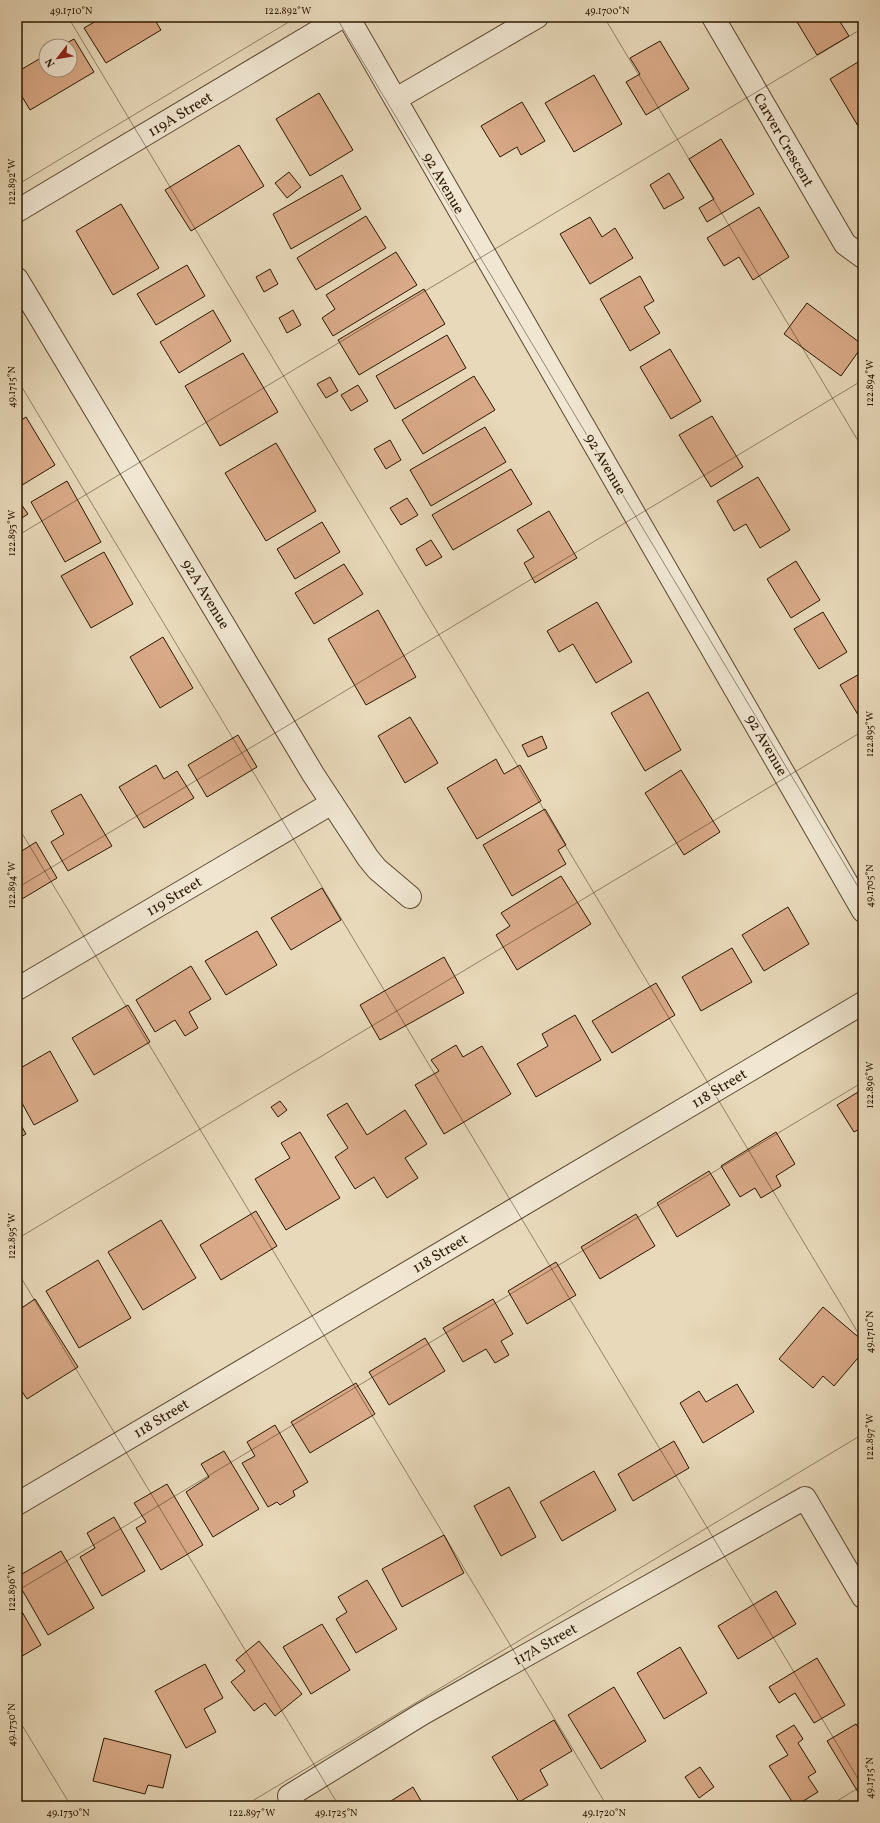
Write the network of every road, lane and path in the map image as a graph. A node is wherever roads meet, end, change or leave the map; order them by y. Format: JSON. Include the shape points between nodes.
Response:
{"nodes":[{"id":1,"x":342,"y":17,"type":"edge"},
{"id":2,"x":348,"y":17,"type":"edge"},
{"id":3,"x":537,"y":17,"type":"edge"},
{"id":4,"x":712,"y":17,"type":"edge"},
{"id":5,"x":396,"y":99,"type":"junction"},
{"id":6,"x":17,"y":211,"type":"edge"},
{"id":7,"x":863,"y":257,"type":"edge"},
{"id":8,"x":17,"y":279,"type":"edge"},
{"id":9,"x":332,"y":803,"type":"junction"},
{"id":10,"x":410,"y":897,"type":"dead end"},
{"id":11,"x":863,"y":912,"type":"edge"},
{"id":12,"x":17,"y":988,"type":"edge"},
{"id":13,"x":863,"y":1003,"type":"edge"},
{"id":14,"x":17,"y":1504,"type":"edge"},
{"id":15,"x":863,"y":1597,"type":"edge"},
{"id":16,"x":292,"y":1801,"type":"edge"}],
"edges":[{"from":1,"to":6,"type":"street","name":"119A Street"},
{"from":2,"to":5,"type":"street","name":"92 Avenue"},
{"from":3,"to":5,"type":"street"},
{"from":4,"to":7,"type":"street","name":"Carver Crescent","via":[[845,244]]},
{"from":5,"to":11,"type":"street","name":"92 Avenue"},
{"from":8,"to":9,"type":"street","name":"92A Avenue"},
{"from":9,"to":10,"type":"street","name":"92A Avenue","via":[[377,869]]},
{"from":9,"to":12,"type":"street","name":"119 Street"},
{"from":13,"to":14,"type":"street","name":"118 Street"},
{"from":15,"to":16,"type":"street","name":"117A Street","via":[[805,1498],[422,1714]]}]}
